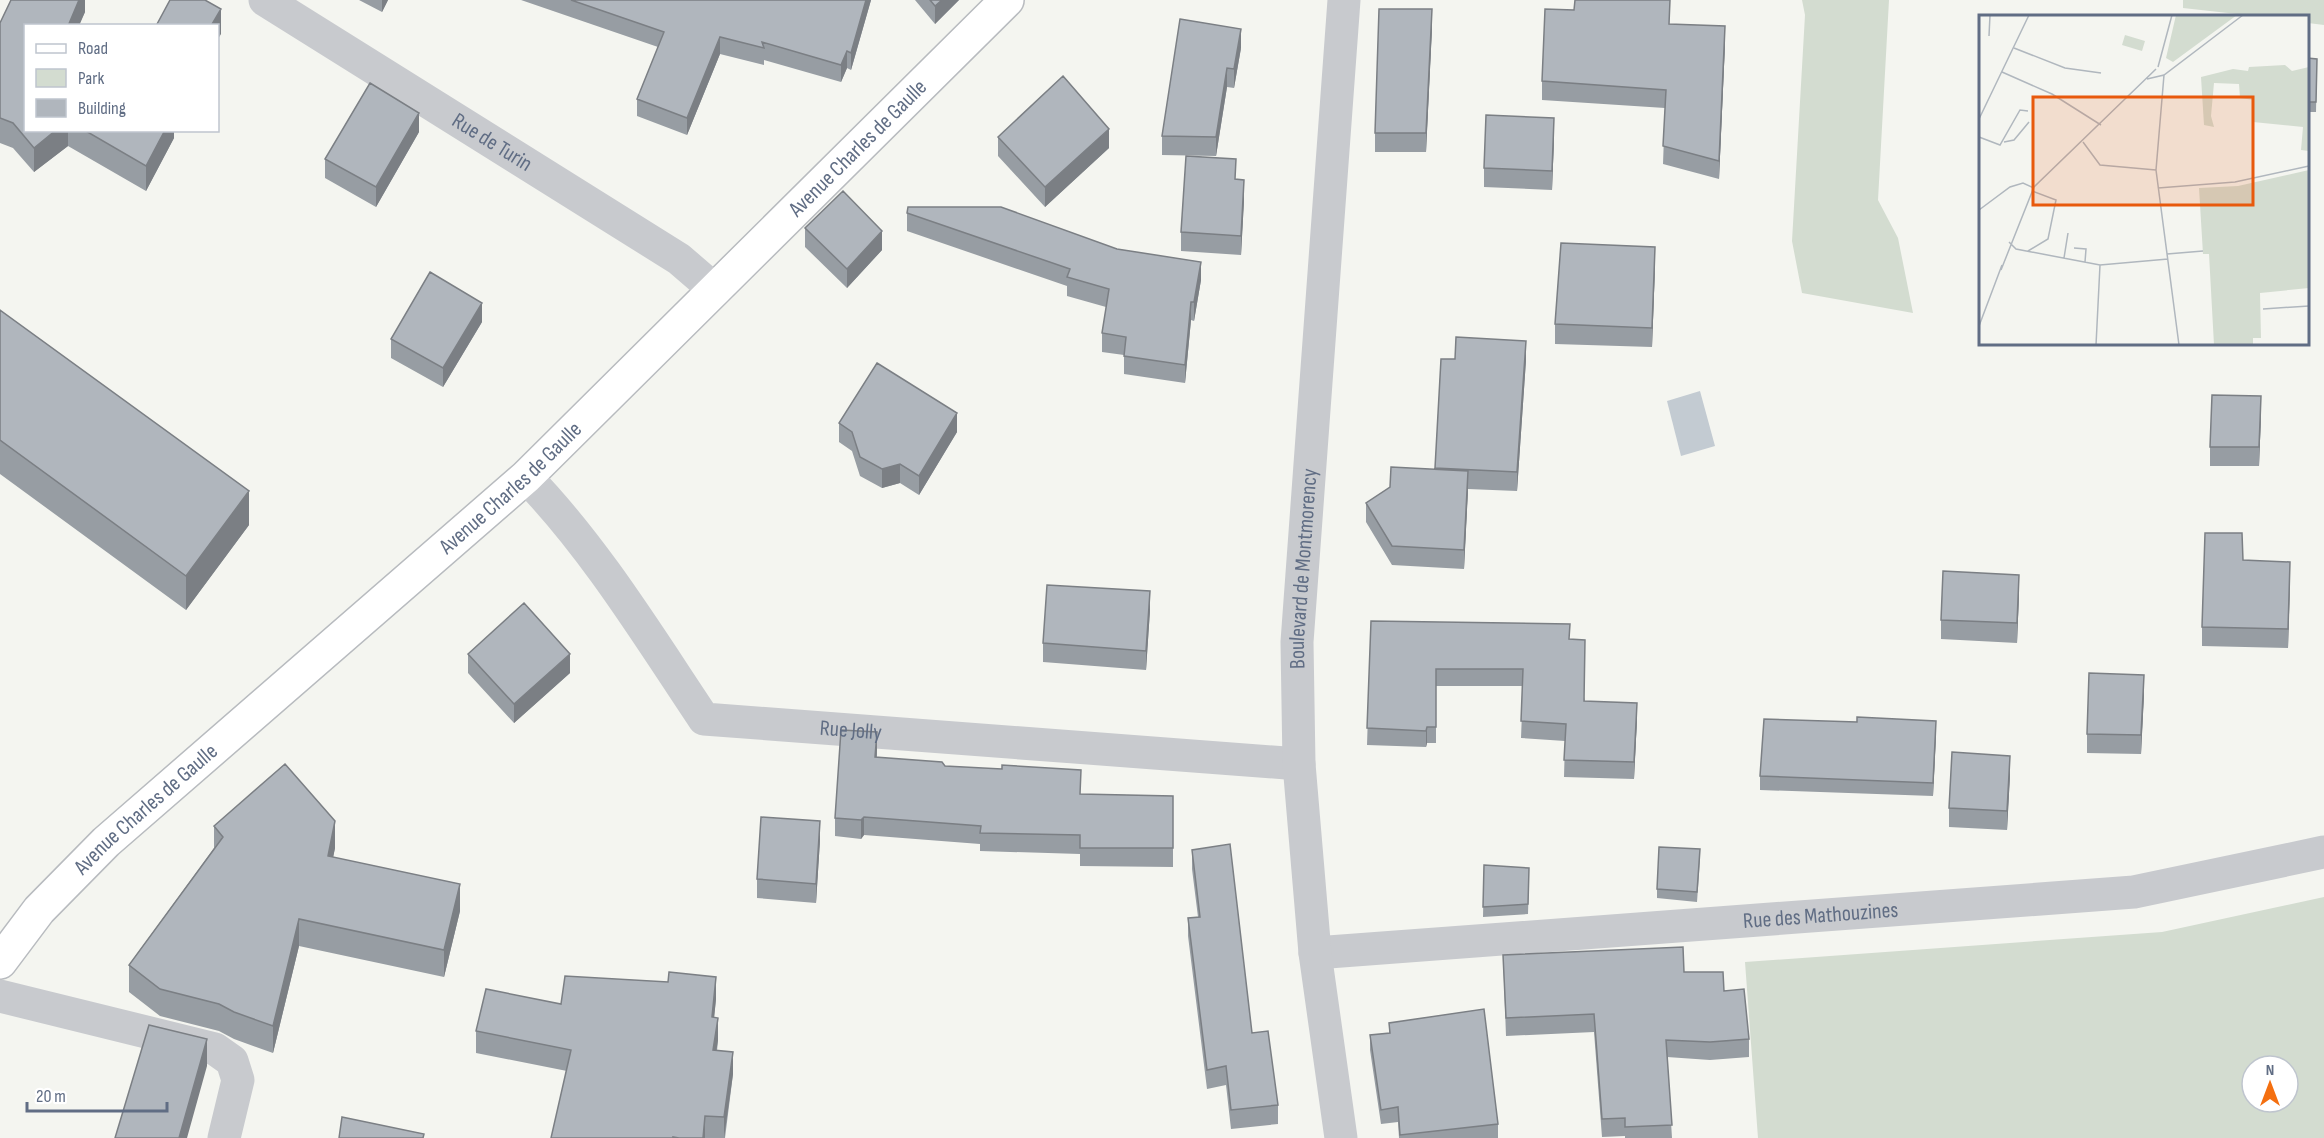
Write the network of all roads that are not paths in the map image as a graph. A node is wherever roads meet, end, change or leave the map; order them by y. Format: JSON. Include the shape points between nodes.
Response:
{"nodes":[{"id":1,"x":266,"y":0,"type":"edge"},
{"id":2,"x":1007,"y":0,"type":"edge"},
{"id":3,"x":1344,"y":0,"type":"edge"},
{"id":4,"x":715,"y":290,"type":"junction"},
{"id":5,"x":526,"y":477,"type":"junction"},
{"id":6,"x":1299,"y":764,"type":"junction"},
{"id":7,"x":2324,"y":852,"type":"edge"},
{"id":8,"x":1315,"y":953,"type":"junction"},
{"id":9,"x":2,"y":955,"type":"edge"},
{"id":10,"x":0,"y":996,"type":"edge"},
{"id":11,"x":224,"y":1138,"type":"edge"},
{"id":12,"x":1341,"y":1138,"type":"edge"}],
"edges":[{"from":1,"to":4,"type":"street","name":"Rue de Turin","via":[[679,259]]},
{"from":2,"to":4,"type":"main road","name":"Avenue Charles de Gaulle"},
{"from":3,"to":6,"type":"street","name":"Boulevard de Montmorency","via":[[1297,642]]},
{"from":4,"to":5,"type":"main road","name":"Avenue Charles de Gaulle"},
{"from":5,"to":6,"type":"street","name":"Rue Jolly","via":[[627,604],[704,719]]},
{"from":5,"to":9,"type":"main road","name":"Avenue Charles de Gaulle","via":[[106,842],[39,910]]},
{"from":6,"to":8,"type":"street","name":"Boulevard de Montmorency"},
{"from":7,"to":8,"type":"street","name":"Rue des Mathouzines","via":[[2134,892]]},
{"from":8,"to":12,"type":"street","name":"Boulevard de Montmorency"},
{"from":10,"to":11,"type":"street","via":[[215,1049],[232,1061],[238,1080]]}]}
